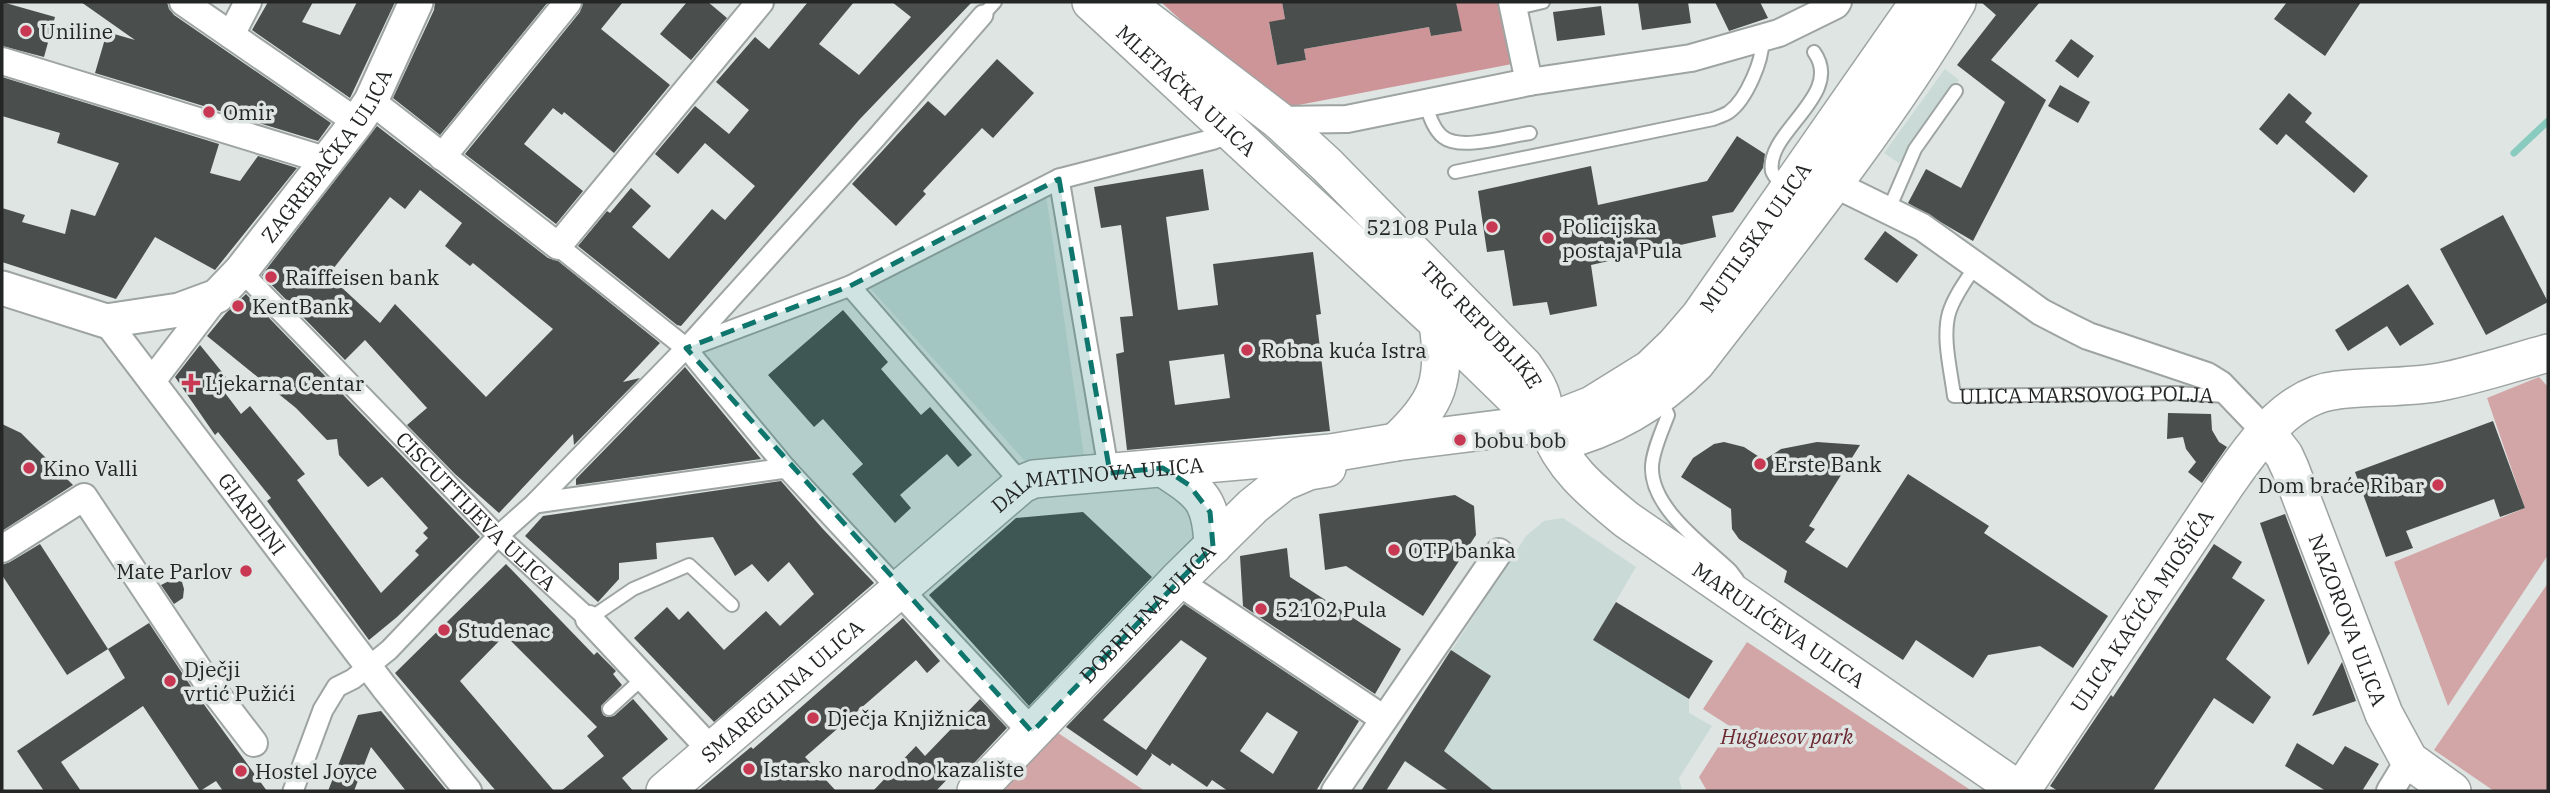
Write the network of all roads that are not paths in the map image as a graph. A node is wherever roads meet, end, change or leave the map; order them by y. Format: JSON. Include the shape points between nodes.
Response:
{"nodes":[{"id":1,"x":183,"y":2,"type":"edge"},
{"id":2,"x":248,"y":2,"type":"edge"},
{"id":3,"x":416,"y":2,"type":"edge"},
{"id":4,"x":568,"y":2,"type":"edge"},
{"id":5,"x":760,"y":2,"type":"edge"},
{"id":6,"x":1091,"y":2,"type":"edge"},
{"id":7,"x":1124,"y":2,"type":"edge"},
{"id":8,"x":1543,"y":2,"type":"edge"},
{"id":9,"x":1919,"y":2,"type":"edge"},
{"id":10,"x":1956,"y":2,"type":"edge"},
{"id":11,"x":1837,"y":4,"type":"edge"},
{"id":12,"x":1512,"y":6,"type":"edge"},
{"id":13,"x":989,"y":8,"type":"edge"},
{"id":14,"x":231,"y":35,"type":"junction"},
{"id":15,"x":1762,"y":39,"type":"junction"},
{"id":16,"x":1814,"y":52,"type":"dead end"},
{"id":17,"x":2,"y":61,"type":"edge"},
{"id":18,"x":1529,"y":82,"type":"junction"},
{"id":19,"x":1956,"y":91,"type":"dead end"},
{"id":20,"x":1425,"y":103,"type":"junction"},
{"id":21,"x":364,"y":112,"type":"junction"},
{"id":22,"x":1347,"y":119,"type":"junction"},
{"id":23,"x":1278,"y":120,"type":"junction"},
{"id":24,"x":1233,"y":131,"type":"junction"},
{"id":25,"x":1530,"y":133,"type":"dead end"},
{"id":26,"x":442,"y":157,"type":"junction"},
{"id":27,"x":328,"y":161,"type":"junction"},
{"id":28,"x":1327,"y":165,"type":"junction"},
{"id":29,"x":1455,"y":172,"type":"dead end"},
{"id":30,"x":1282,"y":177,"type":"joint"},
{"id":31,"x":1059,"y":179,"type":"junction"},
{"id":32,"x":1809,"y":181,"type":"junction"},
{"id":33,"x":1889,"y":209,"type":"junction"},
{"id":34,"x":558,"y":246,"type":"junction"},
{"id":35,"x":1977,"y":264,"type":"junction"},
{"id":36,"x":241,"y":271,"type":"junction"},
{"id":37,"x":850,"y":286,"type":"junction"},
{"id":38,"x":2,"y":288,"type":"edge"},
{"id":39,"x":217,"y":296,"type":"junction"},
{"id":40,"x":106,"y":321,"type":"junction"},
{"id":41,"x":1438,"y":323,"type":"junction"},
{"id":42,"x":686,"y":348,"type":"junction"},
{"id":43,"x":2548,"y":353,"type":"edge"},
{"id":44,"x":152,"y":381,"type":"junction"},
{"id":45,"x":2233,"y":397,"type":"junction"},
{"id":46,"x":1650,"y":401,"type":"junction"},
{"id":47,"x":2266,"y":432,"type":"junction"},
{"id":48,"x":1550,"y":433,"type":"junction"},
{"id":49,"x":1396,"y":442,"type":"junction"},
{"id":50,"x":1334,"y":460,"type":"junction"},
{"id":51,"x":786,"y":468,"type":"junction"},
{"id":52,"x":1163,"y":468,"type":"junction"},
{"id":53,"x":1109,"y":473,"type":"junction"},
{"id":54,"x":1022,"y":484,"type":"junction"},
{"id":55,"x":535,"y":503,"type":"junction"},
{"id":56,"x":498,"y":536,"type":"junction"},
{"id":57,"x":1213,"y":546,"type":"junction"},
{"id":58,"x":2,"y":549,"type":"edge"},
{"id":59,"x":1499,"y":552,"type":"dead end"},
{"id":60,"x":1177,"y":580,"type":"junction"},
{"id":61,"x":898,"y":589,"type":"junction"},
{"id":62,"x":732,"y":605,"type":"dead end"},
{"id":63,"x":1756,"y":608,"type":"junction"},
{"id":64,"x":589,"y":619,"type":"junction"},
{"id":65,"x":369,"y":667,"type":"junction"},
{"id":66,"x":644,"y":677,"type":"junction"},
{"id":67,"x":609,"y":709,"type":"dead end"},
{"id":68,"x":1384,"y":719,"type":"junction"},
{"id":69,"x":1032,"y":732,"type":"junction"},
{"id":70,"x":254,"y":743,"type":"dead end"},
{"id":71,"x":713,"y":752,"type":"junction"},
{"id":72,"x":2409,"y":760,"type":"junction"},
{"id":73,"x":293,"y":791,"type":"edge"},
{"id":74,"x":468,"y":791,"type":"edge"},
{"id":75,"x":665,"y":791,"type":"edge"},
{"id":76,"x":976,"y":791,"type":"edge"},
{"id":77,"x":1335,"y":791,"type":"edge"},
{"id":78,"x":2021,"y":791,"type":"edge"},
{"id":79,"x":2390,"y":791,"type":"edge"},
{"id":80,"x":2452,"y":791,"type":"edge"}],
"edges":[{"from":1,"to":14,"type":"street"},
{"from":2,"to":14,"type":"street"},
{"from":3,"to":21,"type":"street","name":"ZAGREBAČKA ULICA"},
{"from":4,"to":26,"type":"street"},
{"from":5,"to":34,"type":"street"},
{"from":6,"to":24,"type":"main road","name":"MLETAČKA ULICA"},
{"from":7,"to":23,"type":"main road","name":"MLETAČKA ULICA"},
{"from":8,"to":12,"type":"lane"},
{"from":9,"to":32,"type":"main road","name":"MUTILSKA ULICA"},
{"from":10,"to":32,"type":"main road","name":"MUTILSKA ULICA","via":[[1936,36]]},
{"from":11,"to":15,"type":"street"},
{"from":12,"to":18,"type":"street"},
{"from":13,"to":42,"type":"street"},
{"from":14,"to":21,"type":"street"},
{"from":15,"to":18,"type":"street","via":[[1691,58]]},
{"from":15,"to":29,"type":"lane","via":[[1756,74],[1729,112],[1713,119]]},
{"from":16,"to":32,"type":"lane","via":[[1821,75],[1816,93],[1786,134],[1772,169],[1774,176]]},
{"from":17,"to":27,"type":"street"},
{"from":18,"to":20,"type":"street"},
{"from":19,"to":33,"type":"lane","via":[[1915,149]]},
{"from":20,"to":22,"type":"street"},
{"from":20,"to":25,"type":"lane","via":[[1438,132],[1455,143]]},
{"from":21,"to":26,"type":"street"},
{"from":21,"to":27,"type":"street","name":"ZAGREBAČKA ULICA"},
{"from":22,"to":23,"type":"street"},
{"from":22,"to":28,"type":"street"},
{"from":23,"to":28,"type":"main road","name":"TRG REPUBLIKE"},
{"from":24,"to":30,"type":"main road","name":"MLETAČKA ULICA"},
{"from":24,"to":31,"type":"street"},
{"from":26,"to":34,"type":"street"},
{"from":27,"to":36,"type":"street","name":"ZAGREBAČKA ULICA"},
{"from":28,"to":48,"type":"main road","name":"TRG REPUBLIKE","via":[[1524,366],[1541,396]]},
{"from":30,"to":41,"type":"main road","name":"TRG REPUBLIKE"},
{"from":31,"to":37,"type":"street"},
{"from":31,"to":53,"type":"street"},
{"from":32,"to":33,"type":"street","name":"ULICA MARSOVOG POLJA"},
{"from":32,"to":46,"type":"main road","name":"MUTILSKA ULICA","via":[[1696,363]]},
{"from":32,"to":48,"type":"main road","name":"MUTILSKA ULICA","via":[[1675,345],[1650,369]]},
{"from":33,"to":35,"type":"street","name":"ULICA MARSOVOG POLJA"},
{"from":34,"to":42,"type":"street"},
{"from":35,"to":45,"type":"street","name":"ULICA MARSOVOG POLJA","via":[[2041,312],[2088,336],[2207,376]]},
{"from":35,"to":45,"type":"lane","name":"ULICA MARSOVOG POLJA","via":[[1955,299],[1947,327],[1954,396],[2176,393]]},
{"from":36,"to":39,"type":"street","name":"ZAGREBAČKA ULICA"},
{"from":36,"to":56,"type":"street","name":"CISCUTTIJEVA ULICA"},
{"from":37,"to":42,"type":"street"},
{"from":37,"to":54,"type":"street"},
{"from":38,"to":40,"type":"street"},
{"from":39,"to":40,"type":"street","name":"ZAGREBAČKA ULICA","via":[[179,310]]},
{"from":39,"to":44,"type":"street","name":"ZAGREBAČKA ULICA"},
{"from":40,"to":44,"type":"street","name":"GIARDINI"},
{"from":41,"to":48,"type":"main road","name":"TRG REPUBLIKE"},
{"from":41,"to":49,"type":"main road","via":[[1442,366],[1436,389],[1419,421]]},
{"from":42,"to":51,"type":"street"},
{"from":42,"to":55,"type":"street"},
{"from":43,"to":47,"type":"main road","via":[[2438,382],[2335,390],[2297,405]]},
{"from":44,"to":65,"type":"street","name":"GIARDINI"},
{"from":45,"to":47,"type":"street","name":"ULICA MARSOVOG POLJA"},
{"from":46,"to":48,"type":"main road","name":"TRG REPUBLIKE","via":[[1602,428]]},
{"from":46,"to":63,"type":"lane","via":[[1665,408],[1668,415],[1652,463],[1658,494],[1669,512],[1731,570]]},
{"from":47,"to":72,"type":"main road","name":"NAZOROVA ULICA","via":[[2290,468],[2384,714]]},
{"from":47,"to":78,"type":"main road","name":"ULICA KAČIĆA MIOŠIĆA","via":[[2159,582]]},
{"from":48,"to":49,"type":"main road","name":"TRG REPUBLIKE"},
{"from":48,"to":50,"type":"main road","name":"TRG REPUBLIKE","via":[[1484,453]]},
{"from":48,"to":63,"type":"main road","name":"MARULIĆEVA ULICA","via":[[1568,467],[1594,493]]},
{"from":49,"to":50,"type":"main road","name":"TRG REPUBLIKE"},
{"from":50,"to":52,"type":"main road","name":"DALMATINOVA ULICA"},
{"from":50,"to":57,"type":"main road","name":"DOBRILINA ULICA","via":[[1283,482]]},
{"from":51,"to":55,"type":"street"},
{"from":51,"to":61,"type":"street"},
{"from":52,"to":53,"type":"main road","name":"DALMATINOVA ULICA"},
{"from":52,"to":57,"type":"main road","via":[[1205,500]]},
{"from":53,"to":54,"type":"main road","name":"DALMATINOVA ULICA"},
{"from":54,"to":61,"type":"main road","name":"DALMATINOVA ULICA"},
{"from":55,"to":56,"type":"street"},
{"from":56,"to":64,"type":"street","name":"CISCUTTIJEVA ULICA"},
{"from":56,"to":65,"type":"street"},
{"from":57,"to":60,"type":"main road","name":"DOBRILINA ULICA"},
{"from":58,"to":70,"type":"street","via":[[83,497],[205,679]]},
{"from":59,"to":68,"type":"street"},
{"from":60,"to":68,"type":"street"},
{"from":60,"to":69,"type":"main road","name":"DOBRILINA ULICA"},
{"from":61,"to":69,"type":"street"},
{"from":61,"to":71,"type":"main road","name":"SMAREGLINA ULICA"},
{"from":62,"to":64,"type":"lane","via":[[689,565],[633,589]]},
{"from":63,"to":78,"type":"main road","name":"MARULIĆEVA ULICA"},
{"from":64,"to":66,"type":"street","name":"CISCUTTIJEVA ULICA"},
{"from":65,"to":73,"type":"street","via":[[337,687],[323,710]]},
{"from":65,"to":74,"type":"street","name":"GIARDINI"},
{"from":66,"to":67,"type":"lane"},
{"from":66,"to":71,"type":"street","name":"CISCUTTIJEVA ULICA"},
{"from":68,"to":77,"type":"street"},
{"from":69,"to":76,"type":"main road","name":"DOBRILINA ULICA"},
{"from":71,"to":75,"type":"main road","name":"SMAREGLINA ULICA"},
{"from":72,"to":79,"type":"street"},
{"from":72,"to":80,"type":"main road","name":"NAZOROVA ULICA"}]}
